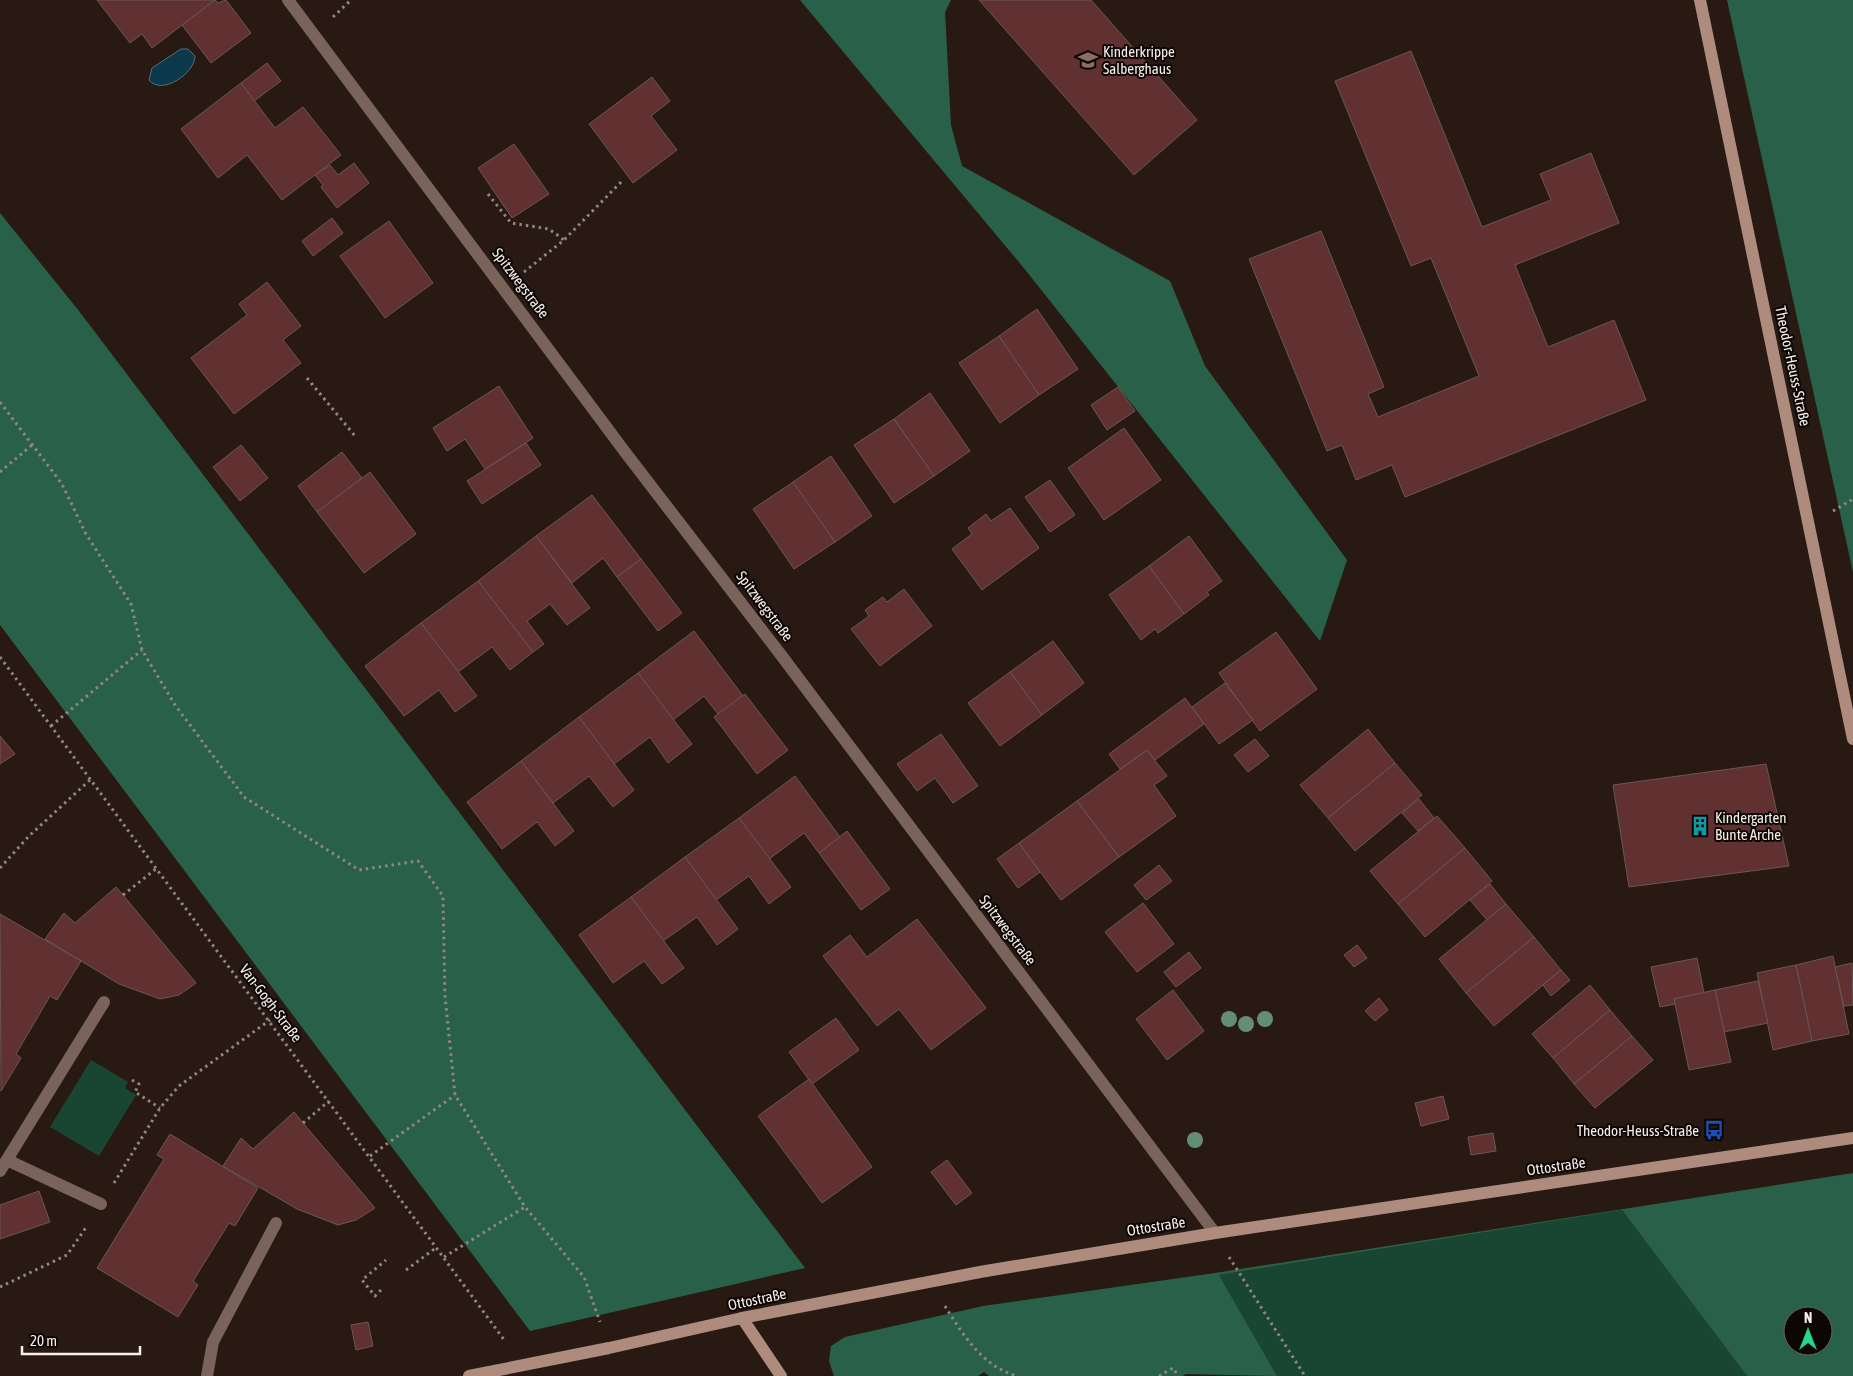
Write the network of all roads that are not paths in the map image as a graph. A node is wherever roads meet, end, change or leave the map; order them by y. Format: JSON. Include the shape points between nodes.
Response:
{"nodes":[{"id":1,"x":288,"y":0,"type":"edge"},
{"id":2,"x":1700,"y":0,"type":"edge"},
{"id":3,"x":1853,"y":739,"type":"edge"},
{"id":4,"x":104,"y":1002,"type":"dead end"},
{"id":5,"x":1853,"y":1138,"type":"edge"},
{"id":6,"x":3,"y":1165,"type":"edge"},
{"id":7,"x":101,"y":1204,"type":"road end"},
{"id":8,"x":276,"y":1223,"type":"dead end"},
{"id":9,"x":1215,"y":1233,"type":"junction"},
{"id":10,"x":742,"y":1318,"type":"junction"},
{"id":11,"x":206,"y":1376,"type":"edge"},
{"id":12,"x":469,"y":1376,"type":"edge"},
{"id":13,"x":781,"y":1376,"type":"edge"}],
"edges":[{"from":1,"to":9,"type":"street","name":"Spitzwegstraße"},
{"from":2,"to":3,"type":"street","name":"Theodor-Heuss-Straße"},
{"from":4,"to":6,"type":"street"},
{"from":5,"to":9,"type":"street","name":"Ottostraße"},
{"from":6,"to":7,"type":"street"},
{"from":8,"to":11,"type":"street","via":[[213,1342]]},
{"from":9,"to":10,"type":"street","name":"Ottostraße","via":[[938,1279]]},
{"from":10,"to":12,"type":"street","name":"Ottostraße"},
{"from":10,"to":13,"type":"street"}]}
